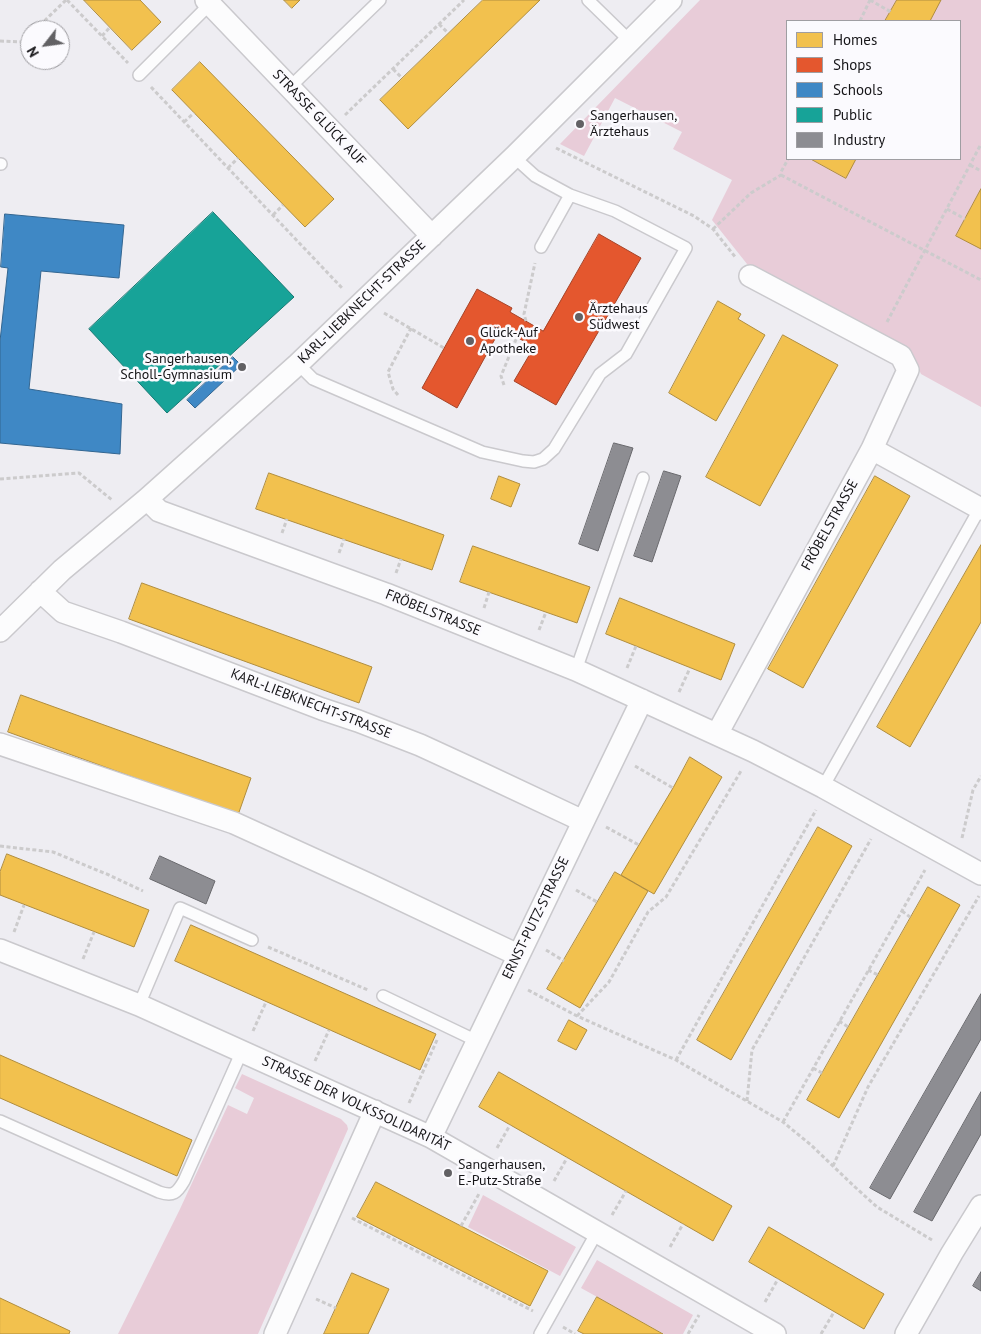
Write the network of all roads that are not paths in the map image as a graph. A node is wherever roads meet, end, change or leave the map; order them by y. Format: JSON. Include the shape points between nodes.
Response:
{"nodes":[{"id":1,"x":380,"y":0,"type":"edge"},
{"id":2,"x":588,"y":0,"type":"edge"},
{"id":3,"x":672,"y":0,"type":"edge"},
{"id":4,"x":210,"y":1,"type":"edge"},
{"id":5,"x":631,"y":42,"type":"junction"},
{"id":6,"x":139,"y":75,"type":"road end"},
{"id":7,"x":290,"y":87,"type":"junction"},
{"id":8,"x":514,"y":157,"type":"junction"},
{"id":9,"x":570,"y":195,"type":"junction"},
{"id":10,"x":432,"y":236,"type":"junction"},
{"id":11,"x":539,"y":251,"type":"road end"},
{"id":12,"x":750,"y":276,"type":"road end"},
{"id":13,"x":298,"y":364,"type":"junction"},
{"id":14,"x":872,"y":449,"type":"junction"},
{"id":15,"x":643,"y":478,"type":"dead end"},
{"id":16,"x":148,"y":500,"type":"junction"},
{"id":17,"x":980,"y":508,"type":"edge"},
{"id":18,"x":40,"y":591,"type":"junction"},
{"id":19,"x":0,"y":631,"type":"edge"},
{"id":20,"x":576,"y":670,"type":"junction"},
{"id":21,"x":642,"y":700,"type":"junction"},
{"id":22,"x":717,"y":734,"type":"junction"},
{"id":23,"x":0,"y":744,"type":"edge"},
{"id":24,"x":823,"y":787,"type":"junction"},
{"id":25,"x":584,"y":818,"type":"junction"},
{"id":26,"x":981,"y":874,"type":"edge"},
{"id":27,"x":252,"y":940,"type":"road end"},
{"id":28,"x":0,"y":950,"type":"edge"},
{"id":29,"x":518,"y":955,"type":"junction"},
{"id":30,"x":383,"y":996,"type":"road end"},
{"id":31,"x":138,"y":1005,"type":"junction"},
{"id":32,"x":477,"y":1041,"type":"junction"},
{"id":33,"x":242,"y":1051,"type":"junction"},
{"id":34,"x":375,"y":1111,"type":"junction"},
{"id":35,"x":0,"y":1121,"type":"edge"},
{"id":36,"x":431,"y":1137,"type":"junction"},
{"id":37,"x":981,"y":1206,"type":"edge"},
{"id":38,"x":604,"y":1226,"type":"junction"},
{"id":39,"x":275,"y":1334,"type":"edge"},
{"id":40,"x":540,"y":1334,"type":"edge"},
{"id":41,"x":776,"y":1334,"type":"edge"},
{"id":42,"x":906,"y":1334,"type":"edge"}],
"edges":[{"from":1,"to":7,"type":"lane"},
{"from":2,"to":5,"type":"lane"},
{"from":3,"to":5,"type":"street","name":"KARL-LIEBKNECHT-STRASSE"},
{"from":4,"to":6,"type":"lane"},
{"from":4,"to":7,"type":"street","name":"STRASSE GLÜCK AUF"},
{"from":5,"to":8,"type":"street","name":"KARL-LIEBKNECHT-STRASSE"},
{"from":7,"to":10,"type":"street","name":"STRASSE GLÜCK AUF"},
{"from":8,"to":9,"type":"lane","via":[[535,176]]},
{"from":8,"to":10,"type":"street","name":"KARL-LIEBKNECHT-STRASSE"},
{"from":9,"to":11,"type":"lane"},
{"from":9,"to":13,"type":"lane","via":[[615,210],[686,248],[626,354],[600,374],[557,445],[544,459],[522,461],[482,452],[313,379]]},
{"from":10,"to":13,"type":"street","name":"KARL-LIEBKNECHT-STRASSE","via":[[369,308]]},
{"from":12,"to":14,"type":"street","name":"FRÖBELSTRASSE","via":[[901,356],[908,370]]},
{"from":13,"to":16,"type":"street","name":"KARL-LIEBKNECHT-STRASSE"},
{"from":14,"to":17,"type":"street"},
{"from":14,"to":22,"type":"street","name":"FRÖBELSTRASSE"},
{"from":15,"to":20,"type":"lane"},
{"from":16,"to":18,"type":"street","name":"KARL-LIEBKNECHT-STRASSE","via":[[91,544]]},
{"from":16,"to":20,"type":"street","name":"FRÖBELSTRASSE","via":[[159,511],[386,594]]},
{"from":17,"to":24,"type":"lane"},
{"from":18,"to":19,"type":"street","name":"KARL-LIEBKNECHT-STRASSE"},
{"from":18,"to":25,"type":"street","name":"KARL-LIEBKNECHT-STRASSE","via":[[63,612],[420,745]]},
{"from":20,"to":21,"type":"street","name":"FRÖBELSTRASSE"},
{"from":21,"to":22,"type":"street","name":"FRÖBELSTRASSE"},
{"from":21,"to":25,"type":"street","name":"ERNST-PUTZ-STRASSE"},
{"from":22,"to":24,"type":"street","name":"FRÖBELSTRASSE"},
{"from":23,"to":29,"type":"street","via":[[234,823]]},
{"from":24,"to":26,"type":"street","name":"FRÖBELSTRASSE"},
{"from":25,"to":29,"type":"street","name":"ERNST-PUTZ-STRASSE"},
{"from":27,"to":31,"type":"lane","via":[[180,908]]},
{"from":28,"to":31,"type":"street","name":"STRASSE DER VOLKSSOLIDARITÄT"},
{"from":29,"to":32,"type":"street","name":"ERNST-PUTZ-STRASSE"},
{"from":30,"to":32,"type":"lane"},
{"from":31,"to":33,"type":"street","name":"STRASSE DER VOLKSSOLIDARITÄT"},
{"from":32,"to":36,"type":"street","name":"ERNST-PUTZ-STRASSE"},
{"from":33,"to":34,"type":"street","name":"STRASSE DER VOLKSSOLIDARITÄT"},
{"from":33,"to":35,"type":"lane","via":[[184,1181],[171,1194],[159,1192]]},
{"from":34,"to":36,"type":"street","name":"STRASSE DER VOLKSSOLIDARITÄT"},
{"from":34,"to":39,"type":"street"},
{"from":36,"to":38,"type":"street","name":"STRASSE DER VOLKSSOLIDARITÄT"},
{"from":37,"to":42,"type":"street"},
{"from":38,"to":40,"type":"lane"},
{"from":38,"to":41,"type":"street","name":"STRASSE DER VOLKSSOLIDARITÄT"}]}
